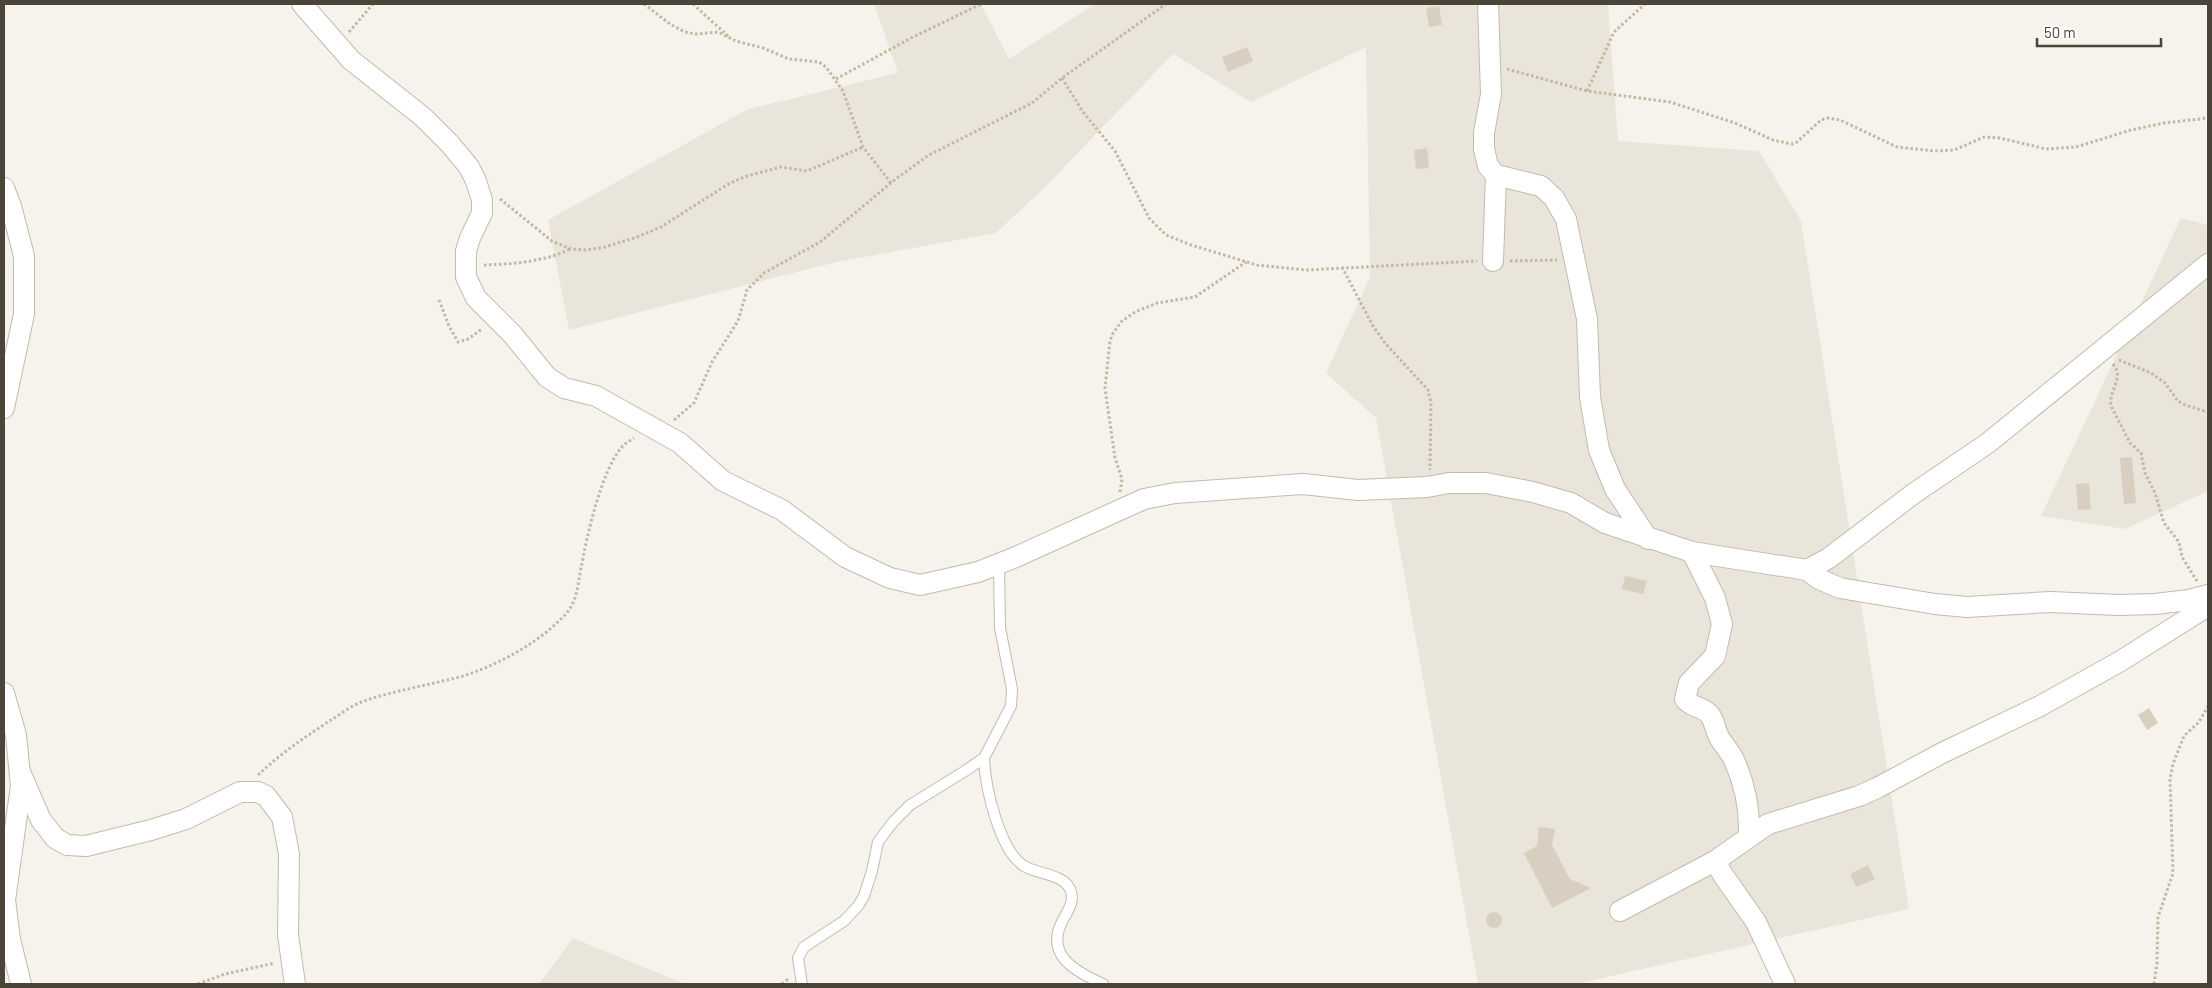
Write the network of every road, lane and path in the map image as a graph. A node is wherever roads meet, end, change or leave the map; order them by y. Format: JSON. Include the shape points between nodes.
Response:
{"nodes":[{"id":1,"x":302,"y":4,"type":"edge"},
{"id":2,"x":372,"y":4,"type":"edge"},
{"id":3,"x":644,"y":4,"type":"edge"},
{"id":4,"x":693,"y":4,"type":"edge"},
{"id":5,"x":981,"y":4,"type":"edge"},
{"id":6,"x":1166,"y":4,"type":"edge"},
{"id":7,"x":1488,"y":4,"type":"edge"},
{"id":8,"x":1645,"y":4,"type":"edge"},
{"id":9,"x":731,"y":39,"type":"junction"},
{"id":10,"x":339,"y":47,"type":"junction"},
{"id":11,"x":1490,"y":64,"type":"junction"},
{"id":12,"x":1062,"y":78,"type":"junction"},
{"id":13,"x":836,"y":79,"type":"junction"},
{"id":14,"x":1587,"y":90,"type":"junction"},
{"id":15,"x":2208,"y":118,"type":"edge"},
{"id":16,"x":863,"y":147,"type":"junction"},
{"id":17,"x":1496,"y":175,"type":"junction"},
{"id":18,"x":476,"y":182,"type":"junction"},
{"id":19,"x":891,"y":183,"type":"junction"},
{"id":20,"x":4,"y":188,"type":"edge"},
{"id":21,"x":571,"y":249,"type":"junction"},
{"id":22,"x":1575,"y":260,"type":"junction"},
{"id":23,"x":1493,"y":261,"type":"junction"},
{"id":24,"x":1246,"y":262,"type":"junction"},
{"id":25,"x":2208,"y":264,"type":"edge"},
{"id":26,"x":465,"y":265,"type":"junction"},
{"id":27,"x":1342,"y":267,"type":"junction"},
{"id":28,"x":439,"y":300,"type":"dead end"},
{"id":29,"x":495,"y":316,"type":"junction"},
{"id":30,"x":2104,"y":353,"type":"junction"},
{"id":31,"x":4,"y":408,"type":"edge"},
{"id":32,"x":2208,"y":412,"type":"edge"},
{"id":33,"x":653,"y":428,"type":"junction"},
{"id":34,"x":1427,"y":487,"type":"junction"},
{"id":35,"x":1113,"y":512,"type":"junction"},
{"id":36,"x":1648,"y":539,"type":"junction"},
{"id":37,"x":1692,"y":552,"type":"junction"},
{"id":38,"x":999,"y":564,"type":"junction"},
{"id":39,"x":1808,"y":570,"type":"junction"},
{"id":40,"x":2208,"y":599,"type":"edge"},
{"id":41,"x":4,"y":693,"type":"edge"},
{"id":42,"x":2208,"y":706,"type":"edge"},
{"id":43,"x":984,"y":758,"type":"junction"},
{"id":44,"x":20,"y":772,"type":"junction"},
{"id":45,"x":240,"y":792,"type":"junction"},
{"id":46,"x":9,"y":828,"type":"edge"},
{"id":47,"x":1749,"y":836,"type":"junction"},
{"id":48,"x":1716,"y":860,"type":"junction"},
{"id":49,"x":1620,"y":911,"type":"dead end"},
{"id":50,"x":291,"y":962,"type":"junction"},
{"id":51,"x":21,"y":984,"type":"edge"},
{"id":52,"x":198,"y":984,"type":"edge"},
{"id":53,"x":295,"y":984,"type":"edge"},
{"id":54,"x":802,"y":984,"type":"edge"},
{"id":55,"x":1103,"y":984,"type":"edge"},
{"id":56,"x":1785,"y":984,"type":"edge"},
{"id":57,"x":2154,"y":984,"type":"edge"}],
"edges":[{"from":1,"to":10,"type":"street"},
{"from":2,"to":10,"type":"path"},
{"from":3,"to":9,"type":"path","via":[[685,32],[718,32]]},
{"from":4,"to":9,"type":"path"},
{"from":5,"to":13,"type":"path"},
{"from":6,"to":12,"type":"path"},
{"from":7,"to":11,"type":"street"},
{"from":8,"to":14,"type":"path","via":[[1614,32]]},
{"from":9,"to":13,"type":"path","via":[[789,59],[819,62]]},
{"from":10,"to":18,"type":"street","via":[[371,78],[423,117],[469,167]]},
{"from":11,"to":14,"type":"path"},
{"from":11,"to":17,"type":"street","via":[[1491,94],[1484,150],[1488,166]]},
{"from":12,"to":19,"type":"path","via":[[1032,103],[929,155]]},
{"from":12,"to":24,"type":"path","via":[[1083,112],[1115,152],[1148,218],[1166,235]]},
{"from":13,"to":16,"type":"path"},
{"from":14,"to":15,"type":"path","via":[[1670,102],[1792,144],[1821,120],[1840,120],[1897,147],[1914,151],[1954,150],[1984,137],[2046,149],[2076,147],[2156,125]]},
{"from":16,"to":19,"type":"path"},
{"from":16,"to":21,"type":"path","via":[[807,171],[781,168],[747,176],[637,238],[605,247]]},
{"from":17,"to":22,"type":"street","via":[[1541,186],[1554,198],[1566,219]]},
{"from":17,"to":23,"type":"street"},
{"from":18,"to":21,"type":"path","via":[[552,241]]},
{"from":18,"to":26,"type":"street","via":[[482,213],[470,238]]},
{"from":19,"to":33,"type":"path","via":[[820,242],[764,273],[747,290],[738,321],[712,362],[694,403],[682,414]]},
{"from":20,"to":31,"type":"street","via":[[24,256],[24,314]]},
{"from":21,"to":26,"type":"path","via":[[524,262]]},
{"from":22,"to":23,"type":"path"},
{"from":22,"to":36,"type":"street","via":[[1587,319],[1590,397],[1599,450],[1615,489]]},
{"from":23,"to":27,"type":"path"},
{"from":24,"to":27,"type":"path","via":[[1307,270]]},
{"from":24,"to":35,"type":"path","via":[[1195,297],[1145,306],[1122,322],[1113,333],[1105,388],[1115,458],[1122,479]]},
{"from":25,"to":30,"type":"street"},
{"from":26,"to":29,"type":"street","via":[[466,277],[476,298]]},
{"from":27,"to":34,"type":"path","via":[[1377,332],[1428,390],[1431,403]]},
{"from":28,"to":29,"type":"path","via":[[458,342],[474,334]]},
{"from":29,"to":33,"type":"street","via":[[554,383],[596,396]]},
{"from":30,"to":32,"type":"path","via":[[2151,372],[2165,383],[2178,401]]},
{"from":30,"to":39,"type":"street","via":[[1988,444]]},
{"from":30,"to":40,"type":"path","via":[[2118,373],[2111,406],[2130,443],[2142,456],[2164,523],[2179,542],[2182,557]]},
{"from":33,"to":38,"type":"street","via":[[680,444],[723,481],[782,510],[845,557],[890,578],[920,585]]},
{"from":33,"to":45,"type":"path","via":[[623,446],[615,457],[591,522],[578,592],[572,607],[555,626],[486,667],[361,702],[304,738]]},
{"from":34,"to":35,"type":"street","via":[[1358,490],[1303,484],[1230,488],[1144,499]]},
{"from":34,"to":36,"type":"street","via":[[1449,482],[1486,483],[1533,492],[1571,504],[1605,523]]},
{"from":35,"to":38,"type":"street"},
{"from":36,"to":37,"type":"street"},
{"from":37,"to":39,"type":"street"},
{"from":37,"to":47,"type":"street","via":[[1715,598],[1722,624],[1715,656],[1691,680],[1685,699],[1709,714],[1734,760],[1749,810]]},
{"from":38,"to":43,"type":"lane","via":[[1000,628],[1012,689],[1011,706]]},
{"from":39,"to":40,"type":"street","via":[[1840,588],[1967,607],[2050,602],[2155,604]]},
{"from":40,"to":47,"type":"street","via":[[2119,662],[2040,706],[1877,788],[1768,824]]},
{"from":41,"to":44,"type":"street","via":[[16,735]]},
{"from":42,"to":57,"type":"path","via":[[2199,722],[2184,736],[2170,779],[2173,873],[2158,917]]},
{"from":43,"to":54,"type":"lane","via":[[910,804],[893,822],[878,842],[864,896],[858,906],[844,921],[804,947],[798,958]]},
{"from":43,"to":55,"type":"lane","via":[[985,781],[1001,833],[1012,854],[1024,866],[1063,881],[1070,889],[1070,909],[1059,928],[1059,951],[1082,975]]},
{"from":44,"to":45,"type":"street","via":[[41,820],[55,838],[67,845],[86,846],[151,830],[186,819]]},
{"from":44,"to":46,"type":"street","via":[[21,786]]},
{"from":45,"to":50,"type":"street","via":[[258,792],[266,796],[282,817],[289,854]]},
{"from":46,"to":51,"type":"street","via":[[5,900]]},
{"from":47,"to":48,"type":"street"},
{"from":48,"to":49,"type":"street"},
{"from":48,"to":56,"type":"street","via":[[1756,922]]},
{"from":50,"to":52,"type":"path","via":[[225,974]]},
{"from":50,"to":53,"type":"street"}]}
